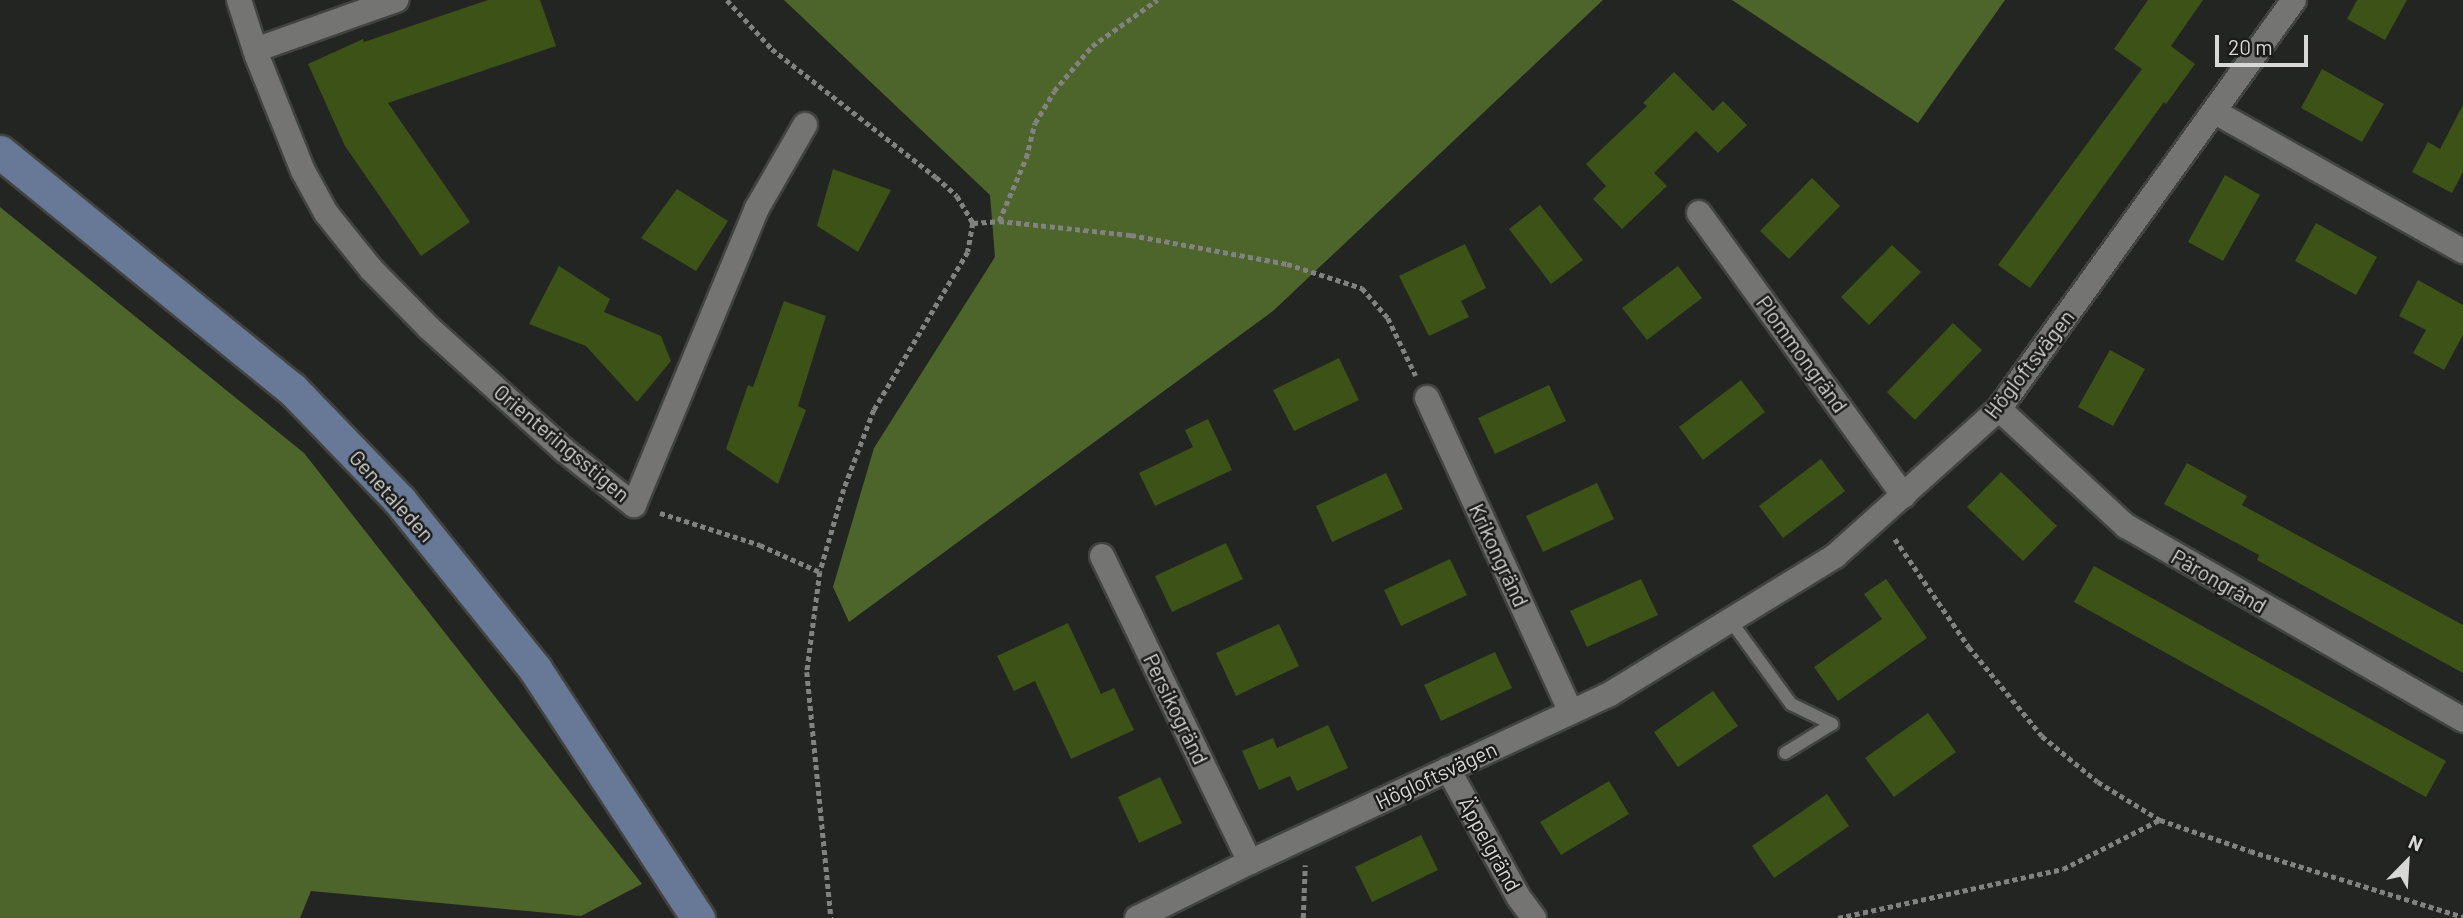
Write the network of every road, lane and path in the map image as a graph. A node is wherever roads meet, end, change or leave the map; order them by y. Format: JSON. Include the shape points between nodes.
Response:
{"nodes":[{"id":1,"x":239,"y":0,"type":"edge"},
{"id":2,"x":397,"y":0,"type":"edge"},
{"id":3,"x":727,"y":0,"type":"edge"},
{"id":4,"x":1157,"y":0,"type":"edge"},
{"id":5,"x":2294,"y":0,"type":"edge"},
{"id":6,"x":255,"y":50,"type":"junction"},
{"id":7,"x":2215,"y":112,"type":"junction"},
{"id":8,"x":805,"y":125,"type":"dead end"},
{"id":9,"x":0,"y":152,"type":"edge"},
{"id":10,"x":1699,"y":213,"type":"dead end"},
{"id":11,"x":999,"y":221,"type":"junction"},
{"id":12,"x":973,"y":223,"type":"junction"},
{"id":13,"x":2463,"y":251,"type":"edge"},
{"id":14,"x":1427,"y":398,"type":"joint"},
{"id":15,"x":1999,"y":409,"type":"junction"},
{"id":16,"x":1904,"y":496,"type":"junction"},
{"id":17,"x":634,"y":505,"type":"junction"},
{"id":18,"x":1880,"y":517,"type":"junction"},
{"id":19,"x":1102,"y":556,"type":"dead end"},
{"id":20,"x":820,"y":572,"type":"junction"},
{"id":21,"x":1730,"y":620,"type":"junction"},
{"id":22,"x":1571,"y":712,"type":"junction"},
{"id":23,"x":2463,"y":720,"type":"edge"},
{"id":24,"x":1785,"y":752,"type":"dead end"},
{"id":25,"x":1448,"y":769,"type":"junction"},
{"id":26,"x":2160,"y":820,"type":"junction"},
{"id":27,"x":1311,"y":833,"type":"junction"},
{"id":28,"x":1250,"y":862,"type":"junction"},
{"id":29,"x":2463,"y":917,"type":"edge"},
{"id":30,"x":698,"y":918,"type":"edge"},
{"id":31,"x":831,"y":918,"type":"edge"},
{"id":32,"x":1137,"y":918,"type":"edge"},
{"id":33,"x":1303,"y":918,"type":"edge"},
{"id":34,"x":1534,"y":918,"type":"edge"},
{"id":35,"x":1838,"y":918,"type":"edge"}],
"edges":[{"from":1,"to":6,"type":"street","name":"Orienteringsstigen"},
{"from":2,"to":6,"type":"street"},
{"from":3,"to":12,"type":"path","via":[[772,49],[957,196]]},
{"from":4,"to":11,"type":"path","via":[[1092,47],[1054,91],[1035,123],[1026,158]]},
{"from":5,"to":7,"type":"street","name":"Högloftsvägen"},
{"from":6,"to":17,"type":"street","name":"Orienteringsstigen","via":[[303,171],[326,213],[371,269],[564,450]]},
{"from":7,"to":13,"type":"street"},
{"from":7,"to":15,"type":"street","name":"Högloftsvägen"},
{"from":8,"to":17,"type":"street","name":"Orienteringsstigen","via":[[757,208]]},
{"from":9,"to":30,"type":"main road","name":"Genetaleden","via":[[292,389],[400,501],[535,669]]},
{"from":10,"to":16,"type":"street","name":"Plommongränd"},
{"from":11,"to":12,"type":"path"},
{"from":11,"to":14,"type":"path","via":[[1131,235],[1287,264],[1362,288],[1388,318]]},
{"from":12,"to":20,"type":"path","via":[[968,252],[874,410]]},
{"from":14,"to":22,"type":"street","name":"Krikongränd"},
{"from":15,"to":16,"type":"street","name":"Högloftsvägen"},
{"from":15,"to":23,"type":"street","name":"Pärongränd","via":[[2126,526]]},
{"from":16,"to":18,"type":"street","name":"Högloftsvägen"},
{"from":17,"to":20,"type":"path","via":[[760,545]]},
{"from":18,"to":21,"type":"street","name":"Högloftsvägen","via":[[1835,556]]},
{"from":18,"to":26,"type":"path","via":[[1969,647],[2042,736],[2098,782]]},
{"from":19,"to":28,"type":"street","name":"Persikogränd"},
{"from":20,"to":31,"type":"path","via":[[807,672]]},
{"from":21,"to":22,"type":"street","name":"Högloftsvägen","via":[[1610,694]]},
{"from":21,"to":24,"type":"lane","via":[[1791,705],[1832,724]]},
{"from":22,"to":25,"type":"street","name":"Högloftsvägen"},
{"from":25,"to":27,"type":"street","name":"Högloftsvägen"},
{"from":25,"to":34,"type":"street","name":"Äppelgränd"},
{"from":26,"to":29,"type":"path"},
{"from":26,"to":35,"type":"path","via":[[2063,869]]},
{"from":27,"to":28,"type":"street","name":"Högloftsvägen"},
{"from":27,"to":33,"type":"path"},
{"from":28,"to":32,"type":"street","name":"Högloftsvägen"}]}
